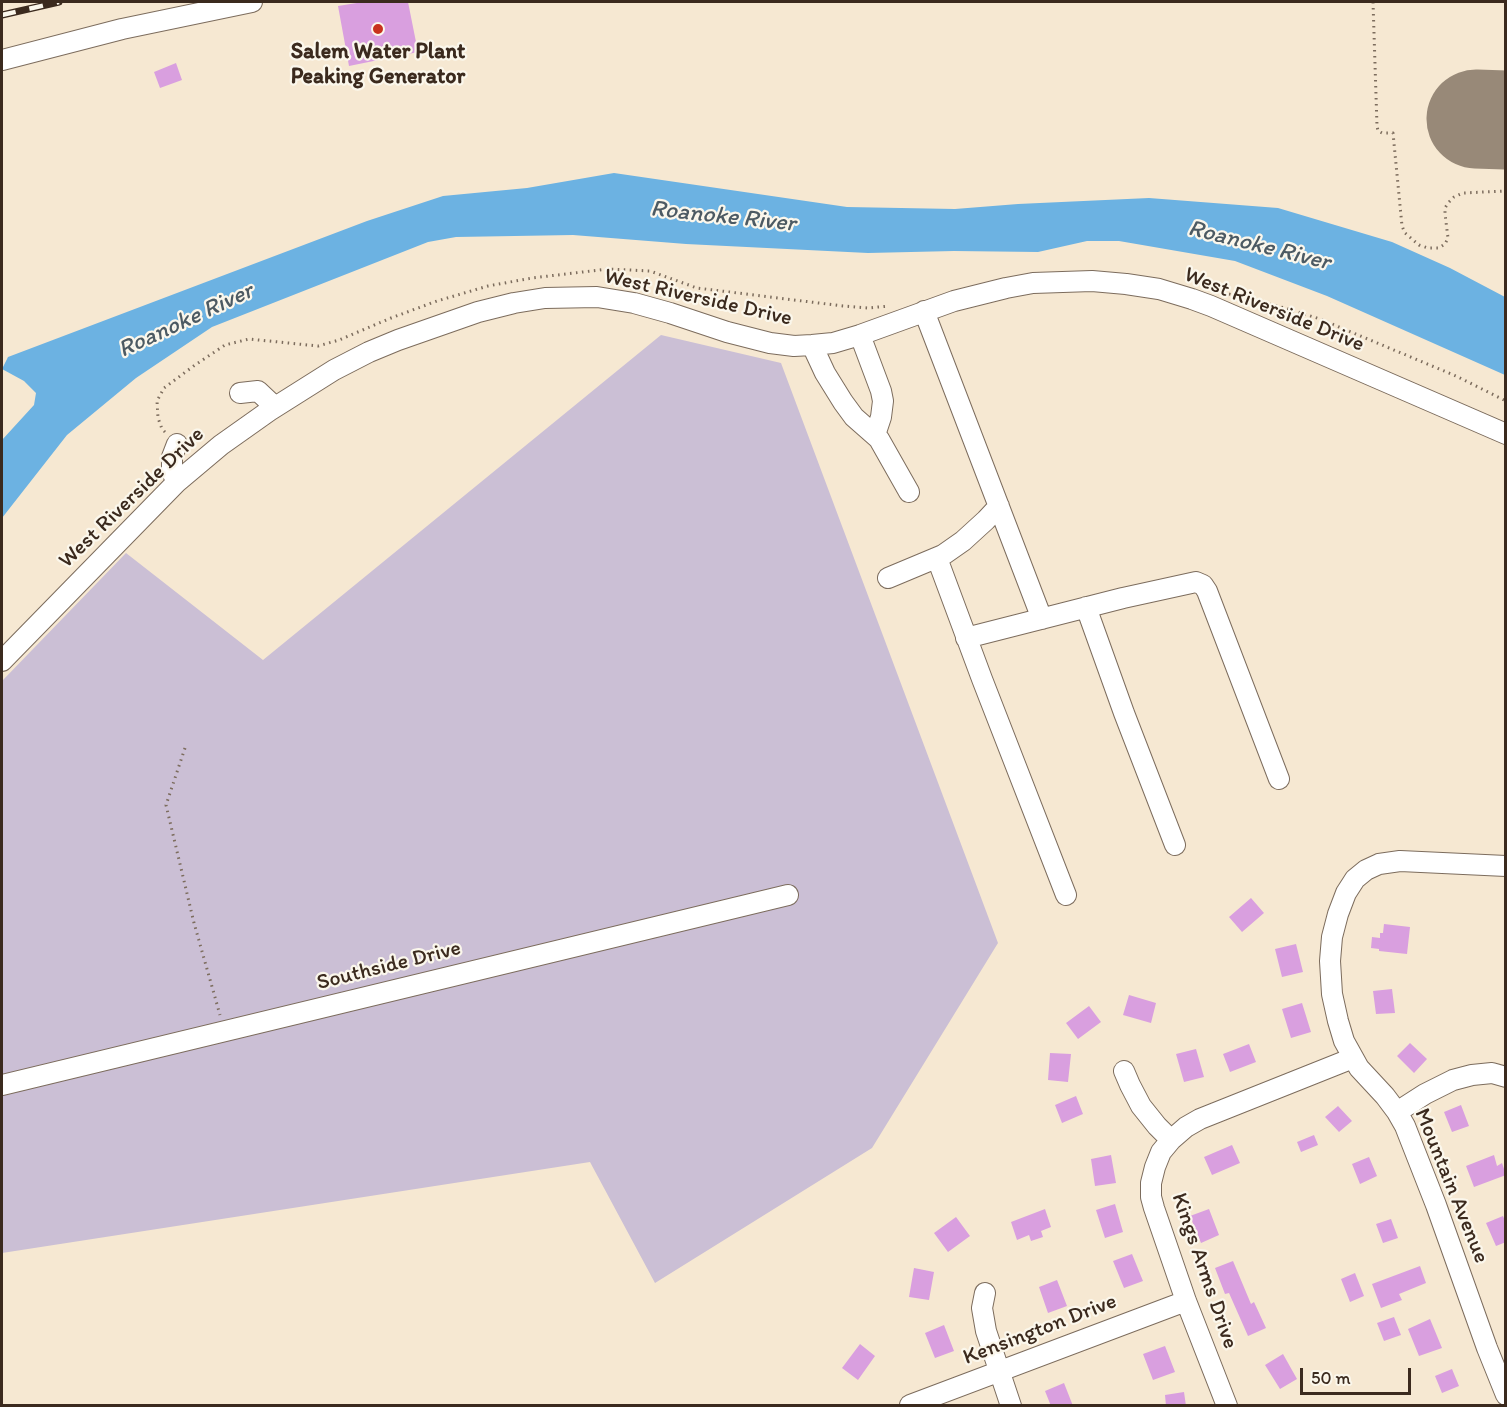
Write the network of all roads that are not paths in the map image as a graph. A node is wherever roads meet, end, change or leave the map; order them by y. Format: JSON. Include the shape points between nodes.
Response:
{"nodes":[{"id":1,"x":252,"y":2,"type":"edge"},
{"id":2,"x":2,"y":60,"type":"edge"},
{"id":3,"x":924,"y":311,"type":"junction"},
{"id":4,"x":860,"y":335,"type":"junction"},
{"id":5,"x":812,"y":345,"type":"junction"},
{"id":6,"x":240,"y":393,"type":"dead end"},
{"id":7,"x":275,"y":407,"type":"junction"},
{"id":8,"x":1506,"y":434,"type":"edge"},
{"id":9,"x":875,"y":435,"type":"junction"},
{"id":10,"x":177,"y":444,"type":"road end"},
{"id":11,"x":177,"y":482,"type":"junction"},
{"id":12,"x":909,"y":492,"type":"dead end"},
{"id":13,"x":999,"y":506,"type":"junction"},
{"id":14,"x":937,"y":558,"type":"junction"},
{"id":15,"x":888,"y":578,"type":"dead end"},
{"id":16,"x":1086,"y":607,"type":"junction"},
{"id":17,"x":1042,"y":619,"type":"junction"},
{"id":18,"x":966,"y":638,"type":"junction"},
{"id":19,"x":2,"y":661,"type":"edge"},
{"id":20,"x":1279,"y":779,"type":"dead end"},
{"id":21,"x":1175,"y":845,"type":"dead end"},
{"id":22,"x":1506,"y":866,"type":"edge"},
{"id":23,"x":788,"y":895,"type":"dead end"},
{"id":24,"x":1066,"y":895,"type":"dead end"},
{"id":25,"x":1353,"y":1058,"type":"junction"},
{"id":26,"x":1124,"y":1071,"type":"dead end"},
{"id":27,"x":1506,"y":1077,"type":"edge"},
{"id":28,"x":2,"y":1085,"type":"edge"},
{"id":29,"x":1397,"y":1112,"type":"junction"},
{"id":30,"x":1171,"y":1140,"type":"junction"},
{"id":31,"x":985,"y":1293,"type":"dead end"},
{"id":32,"x":1186,"y":1301,"type":"junction"},
{"id":33,"x":999,"y":1371,"type":"junction"},
{"id":34,"x":1506,"y":1395,"type":"edge"},
{"id":35,"x":910,"y":1405,"type":"edge"},
{"id":36,"x":1011,"y":1406,"type":"edge"},
{"id":37,"x":1227,"y":1406,"type":"edge"}],
"edges":[{"from":1,"to":2,"type":"street","via":[[122,29]]},
{"from":3,"to":4,"type":"street","name":"West Riverside Drive"},
{"from":3,"to":8,"type":"street","name":"West Riverside Drive","via":[[1033,283],[1092,281],[1160,290],[1211,306]]},
{"from":3,"to":13,"type":"street"},
{"from":4,"to":5,"type":"street","name":"West Riverside Drive"},
{"from":4,"to":9,"type":"street","via":[[882,391],[881,417]]},
{"from":5,"to":7,"type":"street","name":"West Riverside Drive","via":[[770,343],[634,303],[597,297],[545,298],[478,312],[398,340],[334,370]]},
{"from":5,"to":9,"type":"street","via":[[843,402]]},
{"from":6,"to":7,"type":"street","via":[[258,391]]},
{"from":7,"to":11,"type":"street","name":"West Riverside Drive"},
{"from":9,"to":12,"type":"street"},
{"from":10,"to":11,"type":"street","via":[[172,457]]},
{"from":11,"to":19,"type":"street","name":"West Riverside Drive"},
{"from":13,"to":14,"type":"street","via":[[963,541]]},
{"from":13,"to":17,"type":"street"},
{"from":14,"to":15,"type":"street"},
{"from":14,"to":18,"type":"street"},
{"from":16,"to":17,"type":"street"},
{"from":16,"to":20,"type":"street","via":[[1196,582],[1203,585]]},
{"from":16,"to":21,"type":"street"},
{"from":17,"to":18,"type":"street"},
{"from":18,"to":24,"type":"street"},
{"from":22,"to":25,"type":"street","name":"Mountain Avenue","via":[[1400,861],[1379,864],[1355,879],[1338,915],[1330,961],[1338,1021]]},
{"from":23,"to":28,"type":"street","name":"Southside Drive"},
{"from":25,"to":29,"type":"street","name":"Mountain Avenue"},
{"from":25,"to":30,"type":"street","name":"Kings Arms Drive","via":[[1200,1119]]},
{"from":26,"to":30,"type":"street","via":[[1142,1106]]},
{"from":27,"to":29,"type":"street","via":[[1492,1073],[1453,1080]]},
{"from":29,"to":34,"type":"street","name":"Mountain Avenue"},
{"from":30,"to":32,"type":"street","name":"Kings Arms Drive","via":[[1155,1167],[1151,1197]]},
{"from":31,"to":33,"type":"street","via":[[984,1323]]},
{"from":32,"to":33,"type":"street","name":"Kensington Drive"},
{"from":32,"to":37,"type":"street","name":"Kings Arms Drive"},
{"from":33,"to":35,"type":"street","name":"Kensington Drive"},
{"from":33,"to":36,"type":"street"}]}
